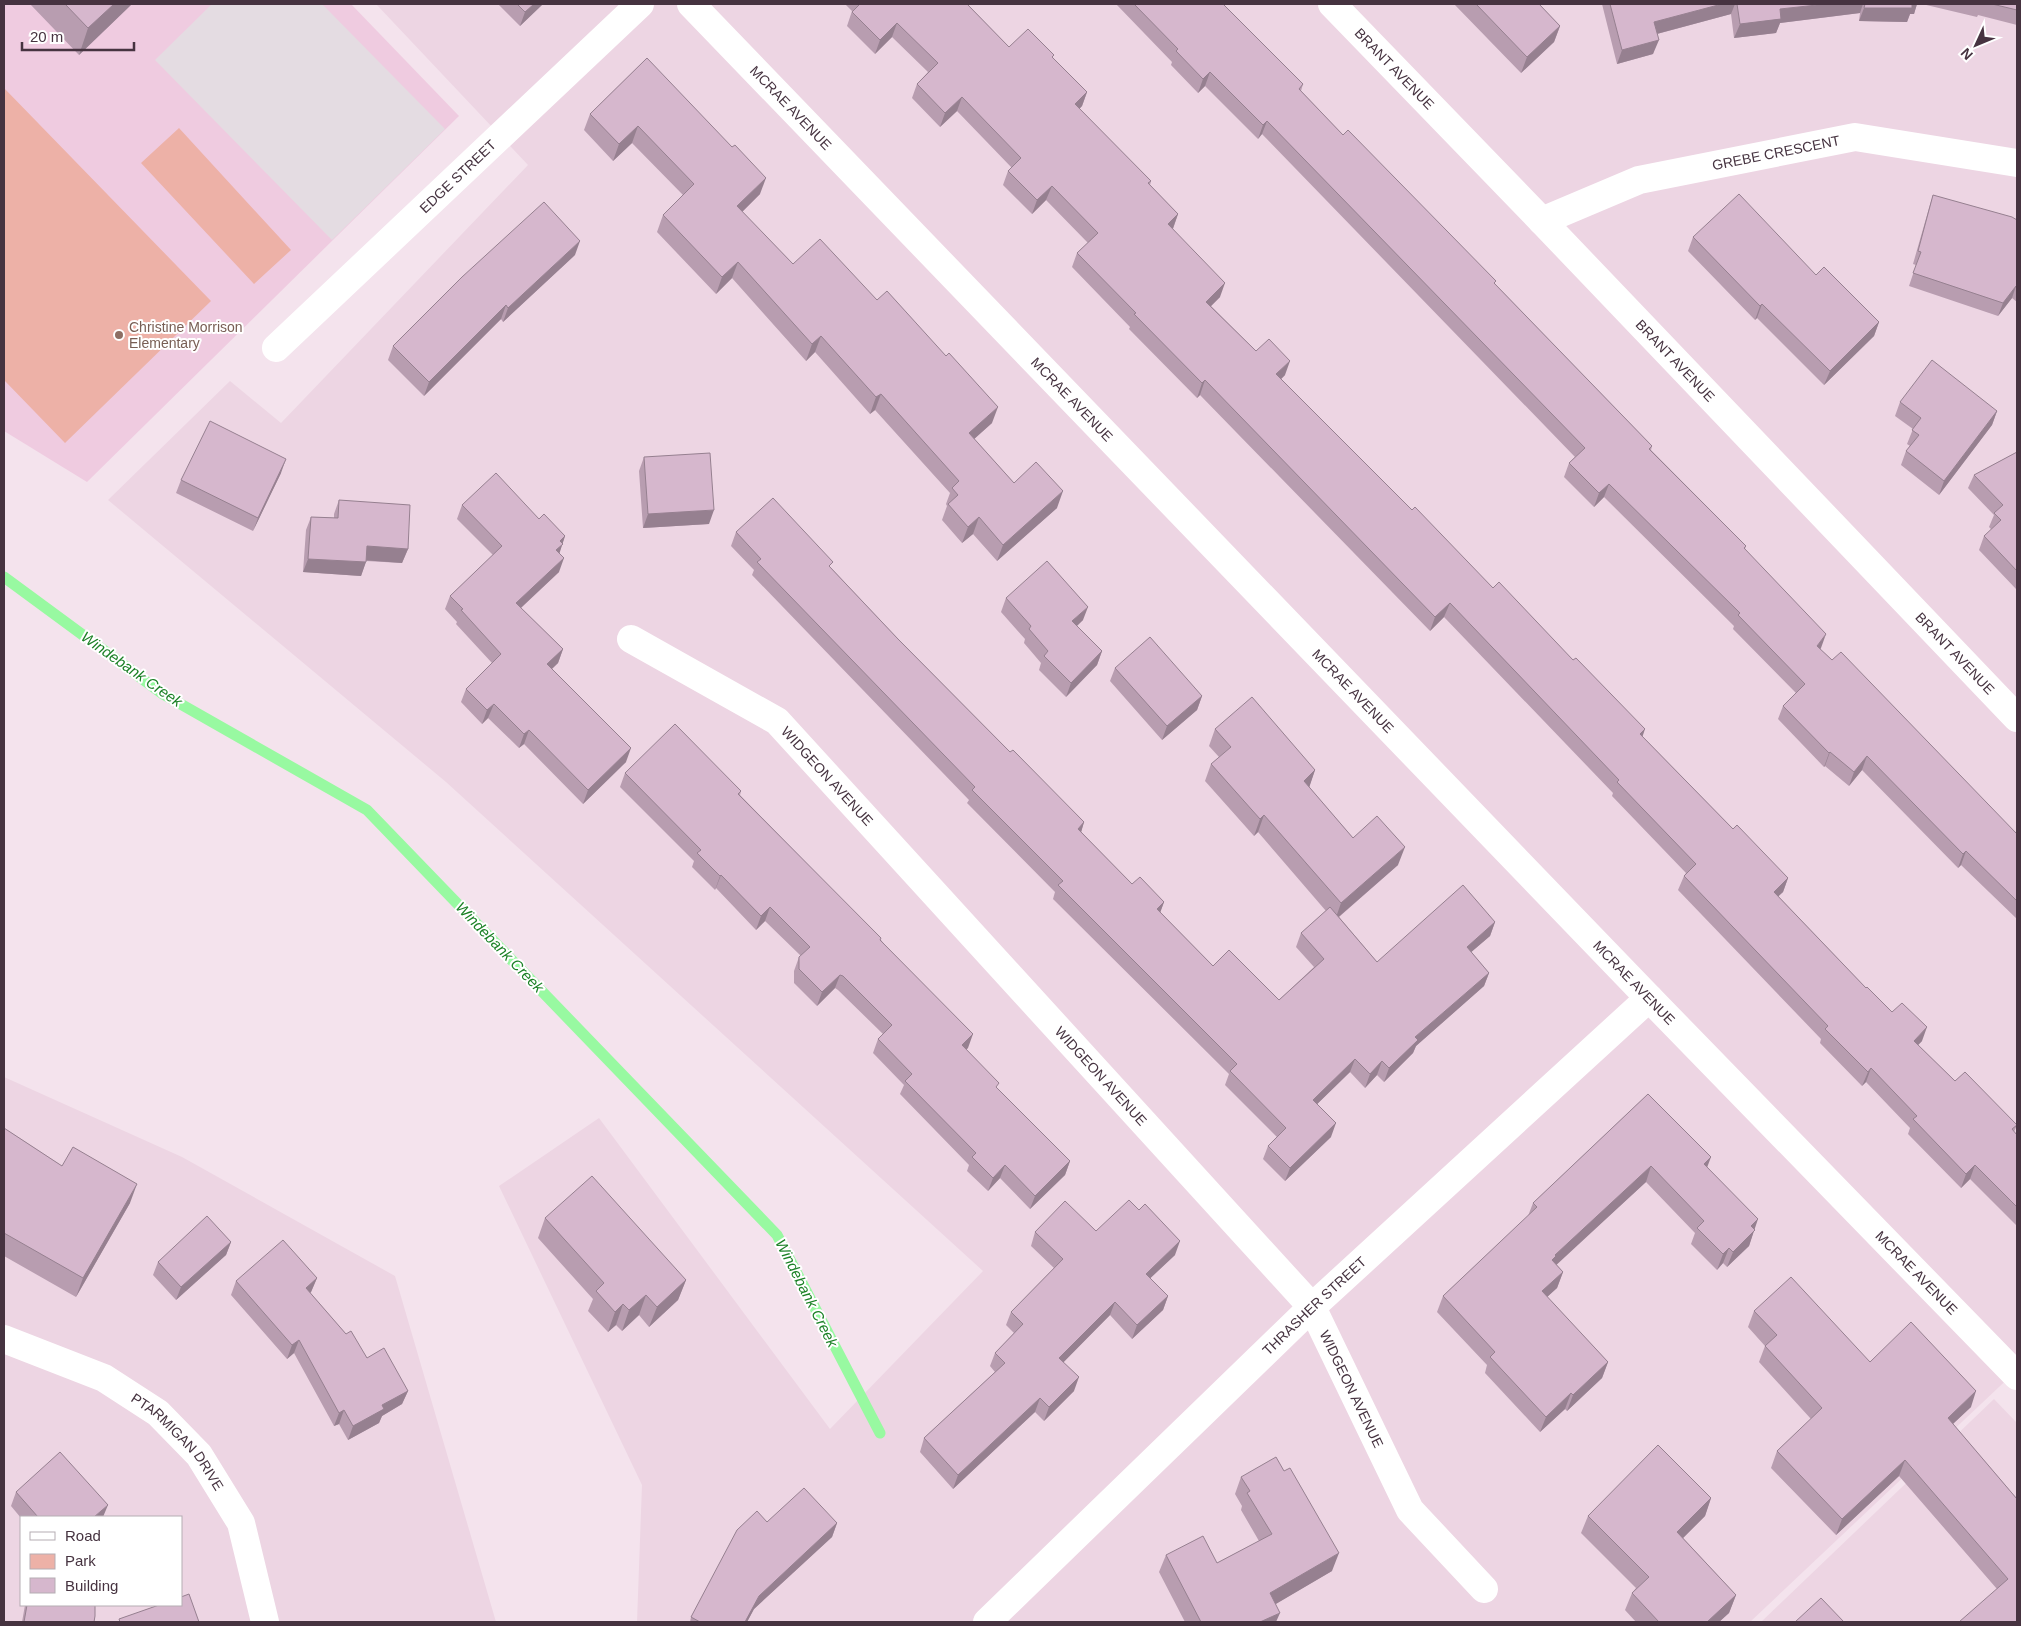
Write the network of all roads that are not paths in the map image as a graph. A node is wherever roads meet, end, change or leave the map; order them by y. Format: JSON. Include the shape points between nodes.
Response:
{"nodes":[{"id":1,"x":640,"y":4,"type":"edge"},
{"id":2,"x":691,"y":4,"type":"edge"},
{"id":3,"x":1332,"y":4,"type":"edge"},
{"id":4,"x":2017,"y":163,"type":"edge"},
{"id":5,"x":1542,"y":221,"type":"junction"},
{"id":6,"x":276,"y":348,"type":"dead end"},
{"id":7,"x":631,"y":639,"type":"dead end"},
{"id":8,"x":2017,"y":718,"type":"edge"},
{"id":9,"x":1649,"y":998,"type":"junction"},
{"id":10,"x":1312,"y":1307,"type":"junction"},
{"id":11,"x":4,"y":1339,"type":"edge"},
{"id":12,"x":2017,"y":1376,"type":"edge"},
{"id":13,"x":1484,"y":1589,"type":"dead end"},
{"id":14,"x":265,"y":1622,"type":"edge"},
{"id":15,"x":986,"y":1622,"type":"edge"}],
"edges":[{"from":1,"to":6,"type":"street","name":"EDGE STREET"},
{"from":2,"to":9,"type":"street","name":"MCRAE AVENUE"},
{"from":3,"to":5,"type":"street","name":"BRANT AVENUE"},
{"from":4,"to":5,"type":"street","name":"GREBE CRESCENT","via":[[1855,136],[1640,180]]},
{"from":5,"to":8,"type":"street","name":"BRANT AVENUE"},
{"from":7,"to":10,"type":"street","name":"WIDGEON AVENUE","via":[[777,721]]},
{"from":9,"to":10,"type":"street","name":"THRASHER STREET"},
{"from":9,"to":12,"type":"street","name":"MCRAE AVENUE"},
{"from":10,"to":13,"type":"street","name":"WIDGEON AVENUE","via":[[1410,1510]]},
{"from":10,"to":15,"type":"street","name":"THRASHER STREET"},
{"from":11,"to":14,"type":"street","name":"PTARMIGAN DRIVE","via":[[104,1378],[158,1413],[199,1455],[241,1523]]}]}
